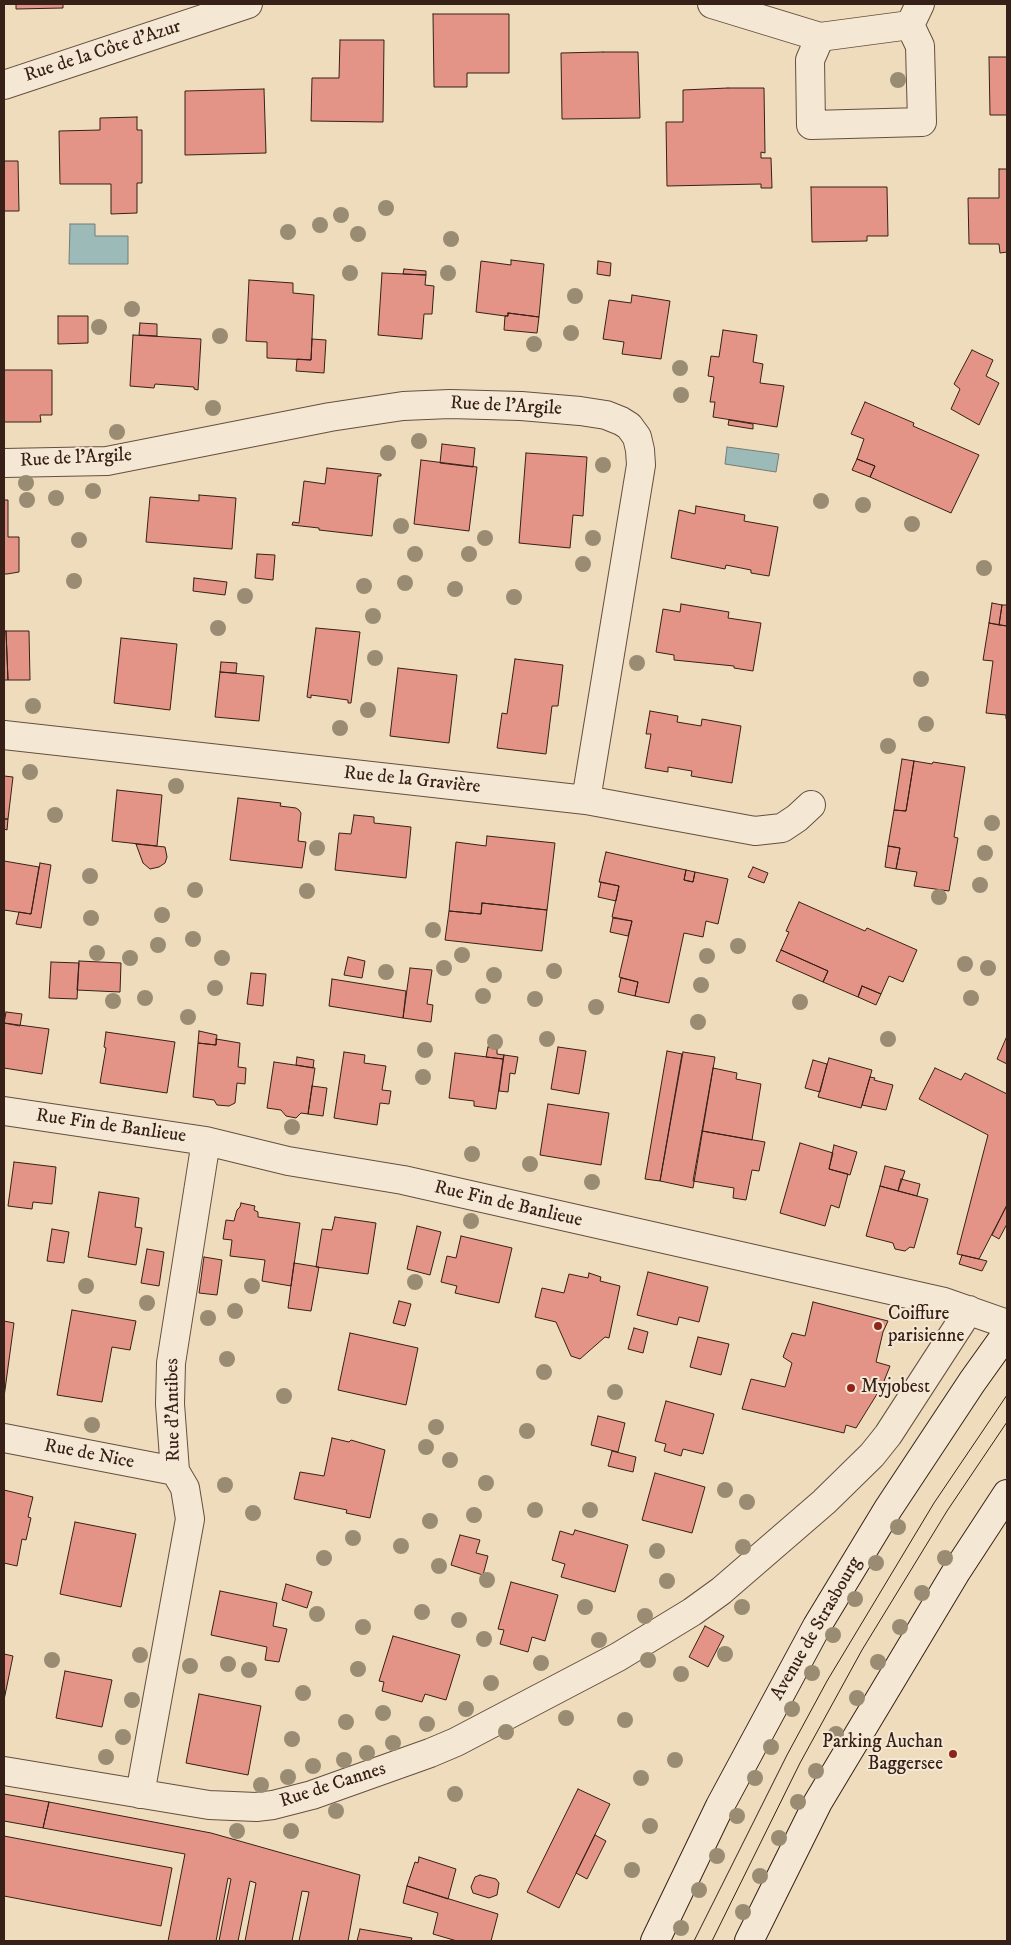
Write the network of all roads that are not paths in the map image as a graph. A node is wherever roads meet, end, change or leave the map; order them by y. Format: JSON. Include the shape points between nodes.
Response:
{"nodes":[{"id":1,"x":248,"y":4,"type":"edge"},
{"id":2,"x":712,"y":4,"type":"edge"},
{"id":3,"x":200,"y":12,"type":"edge"},
{"id":4,"x":915,"y":14,"type":"edge"},
{"id":5,"x":820,"y":37,"type":"junction"},
{"id":6,"x":4,"y":85,"type":"edge"},
{"id":7,"x":4,"y":462,"type":"edge"},
{"id":8,"x":4,"y":734,"type":"edge"},
{"id":9,"x":586,"y":800,"type":"junction"},
{"id":10,"x":811,"y":805,"type":"dead end"},
{"id":11,"x":4,"y":1111,"type":"edge"},
{"id":12,"x":206,"y":1141,"type":"junction"},
{"id":13,"x":969,"y":1310,"type":"junction"},
{"id":14,"x":1007,"y":1324,"type":"edge"},
{"id":15,"x":1007,"y":1333,"type":"edge"},
{"id":16,"x":4,"y":1438,"type":"edge"},
{"id":17,"x":175,"y":1472,"type":"junction"},
{"id":18,"x":1007,"y":1494,"type":"edge"},
{"id":19,"x":4,"y":1771,"type":"edge"},
{"id":20,"x":140,"y":1794,"type":"junction"},
{"id":21,"x":655,"y":1941,"type":"edge"},
{"id":22,"x":749,"y":1941,"type":"edge"}],
"edges":[{"from":1,"to":3,"type":"street","name":"Rue de la Côte d'Azur"},
{"from":2,"to":5,"type":"street"},
{"from":3,"to":6,"type":"street","name":"Rue de la Côte d'Azur"},
{"from":4,"to":5,"type":"street"},
{"from":4,"to":5,"type":"street","via":[[920,46],[922,122],[812,125],[810,60]]},
{"from":7,"to":9,"type":"street","name":"Rue de l'Argile","via":[[107,461],[330,417],[403,406],[521,406],[580,411],[621,421],[637,437],[641,465]]},
{"from":8,"to":9,"type":"street","name":"Rue de la Gravière"},
{"from":9,"to":10,"type":"street","name":"Rue de la Gravière","via":[[755,831],[782,828]]},
{"from":11,"to":12,"type":"street","name":"Rue Fin de Banlieue"},
{"from":12,"to":13,"type":"street","name":"Rue Fin de Banlieue","via":[[288,1161],[413,1183]]},
{"from":12,"to":17,"type":"street","name":"Rue d'Antibes","via":[[171,1363],[170,1404]]},
{"from":13,"to":14,"type":"street","name":"Rue Fin de Banlieue"},
{"from":13,"to":20,"type":"street","name":"Rue de Cannes","via":[[872,1455],[824,1502],[721,1591],[618,1656],[439,1750],[294,1801],[273,1805],[209,1805]]},
{"from":15,"to":21,"type":"street","name":"Avenue de Strasbourg","via":[[904,1484],[817,1626],[729,1790]]},
{"from":16,"to":17,"type":"street","name":"Rue de Nice"},
{"from":17,"to":20,"type":"street","name":"Rue d'Antibes","via":[[185,1488],[190,1519]]},
{"from":18,"to":22,"type":"street","via":[[951,1580],[823,1794]]},
{"from":19,"to":20,"type":"street","name":"Rue de Cannes"}]}
